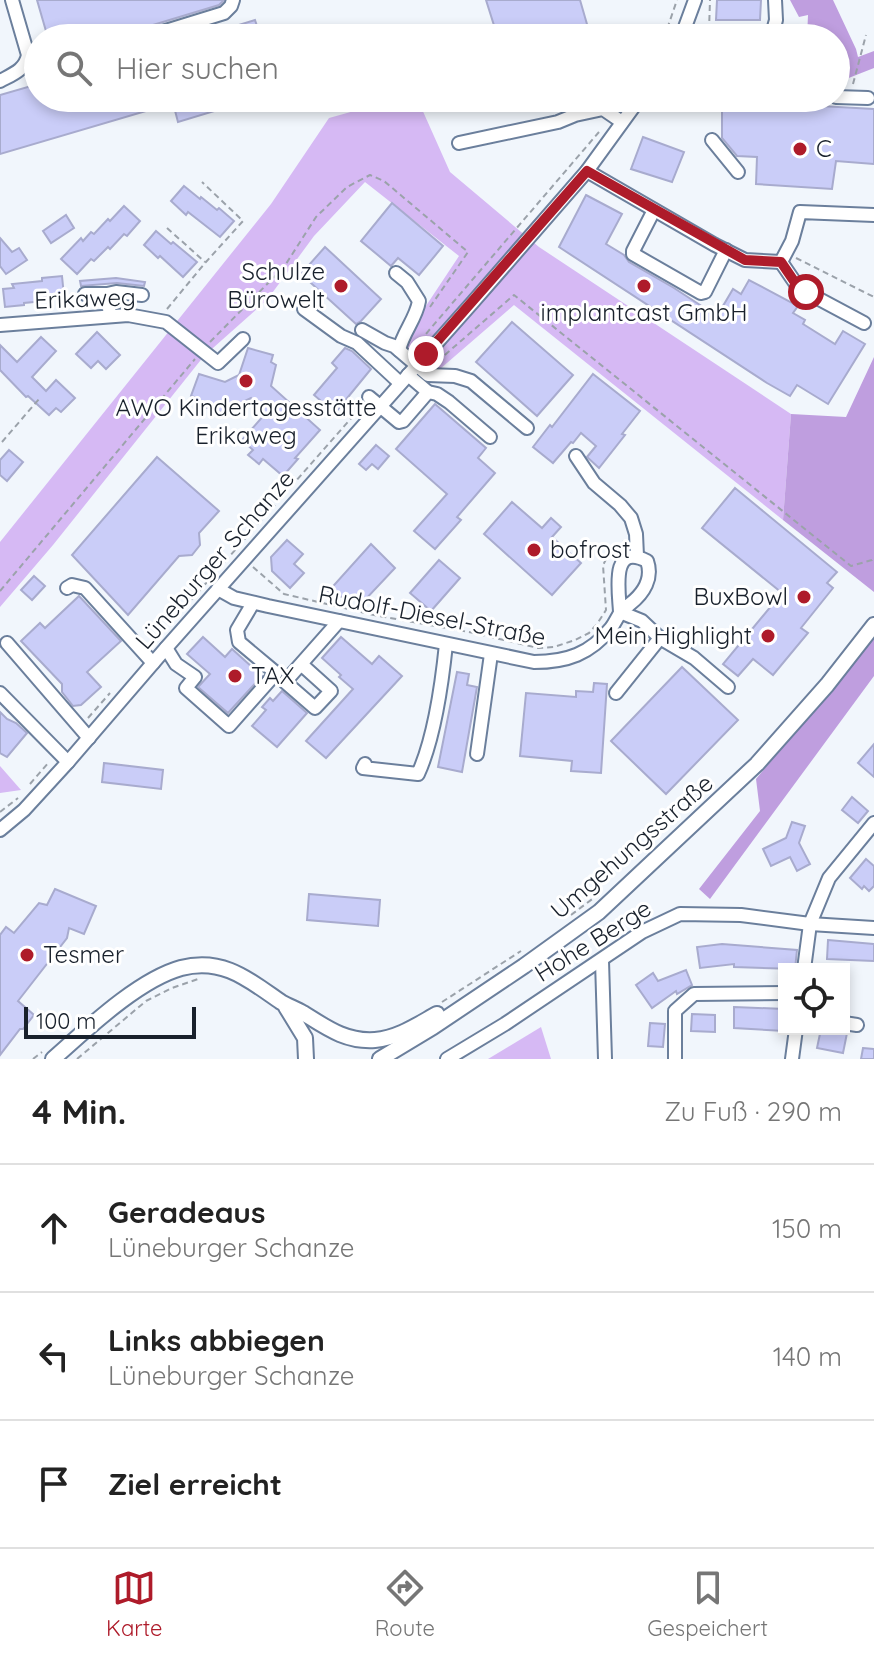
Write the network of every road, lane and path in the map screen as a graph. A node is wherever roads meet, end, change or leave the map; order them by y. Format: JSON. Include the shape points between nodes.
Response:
{"nodes":[{"id":1,"x":12,"y":0,"type":"edge"},
{"id":2,"x":233,"y":0,"type":"edge"},
{"id":3,"x":677,"y":0,"type":"edge"},
{"id":4,"x":695,"y":0,"type":"edge"},
{"id":5,"x":710,"y":0,"type":"edge"},
{"id":6,"x":775,"y":0,"type":"edge"},
{"id":7,"x":188,"y":24,"type":"edge"},
{"id":8,"x":669,"y":24,"type":"edge"},
{"id":9,"x":686,"y":24,"type":"edge"},
{"id":10,"x":709,"y":24,"type":"edge"},
{"id":11,"x":775,"y":24,"type":"edge"},
{"id":12,"x":866,"y":35,"type":"dead end"},
{"id":13,"x":24,"y":41,"type":"edge"},
{"id":14,"x":24,"y":66,"type":"edge"},
{"id":15,"x":6,"y":78,"type":"edge"},
{"id":16,"x":850,"y":84,"type":"edge"},
{"id":17,"x":850,"y":97,"type":"edge"},
{"id":18,"x":868,"y":98,"type":"dead end"},
{"id":19,"x":593,"y":112,"type":"edge"},
{"id":20,"x":608,"y":112,"type":"edge"},
{"id":21,"x":625,"y":112,"type":"edge"},
{"id":22,"x":618,"y":119,"type":"junction"},
{"id":23,"x":712,"y":140,"type":"dead end"},
{"id":24,"x":459,"y":143,"type":"dead end"},
{"id":25,"x":587,"y":171,"type":"junction"},
{"id":26,"x":738,"y":172,"type":"dead end"},
{"id":27,"x":202,"y":182,"type":"dead end"},
{"id":28,"x":654,"y":210,"type":"junction"},
{"id":29,"x":874,"y":215,"type":"edge"},
{"id":30,"x":167,"y":228,"type":"dead end"},
{"id":31,"x":726,"y":250,"type":"junction"},
{"id":32,"x":781,"y":262,"type":"junction"},
{"id":33,"x":205,"y":263,"type":"junction"},
{"id":34,"x":396,"y":273,"type":"dead end"},
{"id":35,"x":85,"y":294,"type":"dead end"},
{"id":36,"x":107,"y":294,"type":"junction"},
{"id":37,"x":142,"y":295,"type":"dead end"},
{"id":38,"x":874,"y":297,"type":"edge"},
{"id":39,"x":304,"y":309,"type":"dead end"},
{"id":40,"x":427,"y":311,"type":"dead end"},
{"id":41,"x":110,"y":316,"type":"junction"},
{"id":42,"x":162,"y":321,"type":"junction"},
{"id":43,"x":864,"y":323,"type":"dead end"},
{"id":44,"x":0,"y":325,"type":"edge"},
{"id":45,"x":243,"y":339,"type":"dead end"},
{"id":46,"x":357,"y":343,"type":"junction"},
{"id":47,"x":202,"y":351,"type":"junction"},
{"id":48,"x":402,"y":353,"type":"junction"},
{"id":49,"x":439,"y":360,"type":"dead end"},
{"id":50,"x":408,"y":375,"type":"junction"},
{"id":51,"x":428,"y":392,"type":"junction"},
{"id":52,"x":369,"y":397,"type":"joint"},
{"id":53,"x":39,"y":399,"type":"dead end"},
{"id":54,"x":380,"y":406,"type":"junction"},
{"id":55,"x":527,"y":428,"type":"dead end"},
{"id":56,"x":490,"y":437,"type":"dead end"},
{"id":57,"x":2,"y":442,"type":"edge"},
{"id":58,"x":576,"y":456,"type":"dead end"},
{"id":59,"x":635,"y":541,"type":"junction"},
{"id":60,"x":637,"y":556,"type":"junction"},
{"id":61,"x":874,"y":558,"type":"edge"},
{"id":62,"x":245,"y":560,"type":"junction"},
{"id":63,"x":67,"y":588,"type":"dead end"},
{"id":64,"x":218,"y":589,"type":"junction"},
{"id":65,"x":0,"y":591,"type":"edge"},
{"id":66,"x":253,"y":603,"type":"junction"},
{"id":67,"x":183,"y":609,"type":"dead end"},
{"id":68,"x":620,"y":612,"type":"junction"},
{"id":69,"x":339,"y":621,"type":"junction"},
{"id":70,"x":874,"y":625,"type":"edge"},
{"id":71,"x":660,"y":638,"type":"junction"},
{"id":72,"x":7,"y":643,"type":"dead end"},
{"id":73,"x":446,"y":644,"type":"junction"},
{"id":74,"x":166,"y":648,"type":"junction"},
{"id":75,"x":491,"y":654,"type":"junction"},
{"id":76,"x":153,"y":663,"type":"junction"},
{"id":77,"x":301,"y":664,"type":"dead end"},
{"id":78,"x":728,"y":687,"type":"dead end"},
{"id":79,"x":114,"y":689,"type":"dead end"},
{"id":80,"x":0,"y":693,"type":"edge"},
{"id":81,"x":616,"y":693,"type":"dead end"},
{"id":82,"x":80,"y":727,"type":"junction"},
{"id":83,"x":89,"y":738,"type":"junction"},
{"id":84,"x":58,"y":751,"type":"junction"},
{"id":85,"x":477,"y":754,"type":"dead end"},
{"id":86,"x":68,"y":762,"type":"junction"},
{"id":87,"x":365,"y":764,"type":"dead end"},
{"id":88,"x":30,"y":784,"type":"dead end"},
{"id":89,"x":21,"y":795,"type":"dead end"},
{"id":90,"x":0,"y":812,"type":"edge"},
{"id":91,"x":874,"y":823,"type":"edge"},
{"id":92,"x":0,"y":830,"type":"edge"},
{"id":93,"x":598,"y":894,"type":"dead end"},
{"id":94,"x":565,"y":920,"type":"dead end"},
{"id":95,"x":810,"y":924,"type":"junction"},
{"id":96,"x":874,"y":928,"type":"edge"},
{"id":97,"x":522,"y":959,"type":"junction"},
{"id":98,"x":602,"y":961,"type":"junction"},
{"id":99,"x":805,"y":963,"type":"edge"},
{"id":100,"x":200,"y":979,"type":"dead end"},
{"id":101,"x":778,"y":993,"type":"edge"},
{"id":102,"x":283,"y":1003,"type":"junction"},
{"id":103,"x":437,"y":1004,"type":"dead end"},
{"id":104,"x":795,"y":1035,"type":"edge"},
{"id":105,"x":51,"y":1053,"type":"edge"},
{"id":106,"x":33,"y":1059,"type":"edge"},
{"id":107,"x":77,"y":1059,"type":"edge"},
{"id":108,"x":306,"y":1059,"type":"edge"},
{"id":109,"x":380,"y":1059,"type":"edge"},
{"id":110,"x":447,"y":1059,"type":"edge"},
{"id":111,"x":605,"y":1059,"type":"edge"},
{"id":112,"x":675,"y":1059,"type":"edge"},
{"id":113,"x":792,"y":1059,"type":"edge"}],
"edges":[{"from":1,"to":13,"type":"street"},
{"from":2,"to":7,"type":"street","via":[[224,13]]},
{"from":3,"to":8,"type":"path"},
{"from":4,"to":9,"type":"street"},
{"from":5,"to":10,"type":"path"},
{"from":6,"to":11,"type":"street"},
{"from":12,"to":16,"type":"path"},
{"from":14,"to":15,"type":"street"},
{"from":17,"to":18,"type":"street"},
{"from":19,"to":24,"type":"street"},
{"from":20,"to":22,"type":"street"},
{"from":21,"to":22,"type":"street","name":"Lüneburger Schanze"},
{"from":22,"to":25,"type":"street","name":"Lüneburger Schanze"},
{"from":22,"to":48,"type":"path"},
{"from":23,"to":26,"type":"street"},
{"from":25,"to":28,"type":"street"},
{"from":25,"to":50,"type":"street","name":"Lüneburger Schanze"},
{"from":27,"to":33,"type":"path","via":[[243,221]]},
{"from":28,"to":31,"type":"street"},
{"from":28,"to":31,"type":"street","via":[[633,254],[688,286],[703,294]]},
{"from":29,"to":32,"type":"street","via":[[800,212]]},
{"from":30,"to":33,"type":"path"},
{"from":31,"to":32,"type":"street","via":[[745,260]]},
{"from":32,"to":38,"type":"path","via":[[797,258]]},
{"from":32,"to":43,"type":"street","via":[[806,292]]},
{"from":33,"to":42,"type":"path"},
{"from":34,"to":48,"type":"street","via":[[419,301],[401,339]]},
{"from":35,"to":36,"type":"street"},
{"from":36,"to":37,"type":"street"},
{"from":36,"to":41,"type":"street"},
{"from":39,"to":46,"type":"street"},
{"from":40,"to":47,"type":"path","via":[[468,252],[370,175],[347,187],[316,217],[284,267]]},
{"from":41,"to":42,"type":"street","name":"Erikaweg"},
{"from":41,"to":44,"type":"street","name":"Erikaweg"},
{"from":42,"to":47,"type":"street","name":"Erikaweg"},
{"from":45,"to":47,"type":"street","via":[[218,363]]},
{"from":46,"to":48,"type":"street","via":[[365,332]]},
{"from":46,"to":50,"type":"street"},
{"from":47,"to":65,"type":"path"},
{"from":48,"to":50,"type":"street"},
{"from":49,"to":61,"type":"path","via":[[514,295],[851,566]]},
{"from":50,"to":51,"type":"street"},
{"from":50,"to":54,"type":"street","name":"Lüneburger Schanze"},
{"from":50,"to":55,"type":"street","via":[[471,381]]},
{"from":51,"to":54,"type":"street","via":[[403,421]]},
{"from":51,"to":56,"type":"street","via":[[449,402]]},
{"from":52,"to":54,"type":"street"},
{"from":52,"to":67,"type":"path"},
{"from":53,"to":57,"type":"path"},
{"from":54,"to":62,"type":"street","name":"Lüneburger Schanze"},
{"from":58,"to":59,"type":"street","via":[[594,483],[631,518]]},
{"from":59,"to":60,"type":"street"},
{"from":59,"to":62,"type":"path","via":[[623,541],[603,565],[606,610],[589,633],[538,648],[284,594]]},
{"from":60,"to":68,"type":"street","via":[[620,564]]},
{"from":60,"to":68,"type":"street","name":"Rudolf-Diesel-Straße","via":[[647,561],[648,581]]},
{"from":62,"to":64,"type":"street","name":"Lüneburger Schanze"},
{"from":63,"to":76,"type":"street","via":[[85,588]]},
{"from":64,"to":66,"type":"street","name":"Rudolf-Diesel-Straße"},
{"from":64,"to":74,"type":"street","name":"Lüneburger Schanze"},
{"from":66,"to":69,"type":"street","name":"Rudolf-Diesel-Straße"},
{"from":66,"to":74,"type":"street","via":[[237,630],[239,642],[276,673],[229,726],[186,688],[195,677],[176,664]]},
{"from":68,"to":71,"type":"street","via":[[642,621]]},
{"from":68,"to":75,"type":"street","name":"Rudolf-Diesel-Straße","via":[[598,642],[571,658],[534,662]]},
{"from":69,"to":73,"type":"street","name":"Rudolf-Diesel-Straße"},
{"from":69,"to":77,"type":"street"},
{"from":70,"to":97,"type":"main road","name":"Umgehungsstraße","via":[[757,764],[599,912]]},
{"from":71,"to":78,"type":"street"},
{"from":71,"to":81,"type":"street"},
{"from":72,"to":82,"type":"street"},
{"from":73,"to":75,"type":"street","name":"Rudolf-Diesel-Straße"},
{"from":73,"to":87,"type":"street","via":[[418,774],[363,768]]},
{"from":74,"to":76,"type":"street","name":"Lüneburger Schanze"},
{"from":75,"to":85,"type":"street"},
{"from":76,"to":83,"type":"street","name":"Lüneburger Schanze"},
{"from":79,"to":82,"type":"path"},
{"from":80,"to":84,"type":"street"},
{"from":82,"to":83,"type":"street"},
{"from":83,"to":86,"type":"street","name":"Lüneburger Schanze"},
{"from":84,"to":86,"type":"street"},
{"from":84,"to":88,"type":"path"},
{"from":86,"to":92,"type":"street","name":"Lüneburger Schanze"},
{"from":89,"to":90,"type":"path"},
{"from":91,"to":95,"type":"street","via":[[829,878]]},
{"from":93,"to":94,"type":"path"},
{"from":95,"to":96,"type":"street","name":"Hohe Berge"},
{"from":95,"to":98,"type":"street","name":"Hohe Berge","via":[[680,914],[642,932]]},
{"from":95,"to":99,"type":"street"},
{"from":97,"to":102,"type":"main road","via":[[399,1035],[376,1040],[338,1034]]},
{"from":97,"to":103,"type":"path"},
{"from":97,"to":109,"type":"main road","name":"Umgehungsstraße","via":[[433,1027]]},
{"from":98,"to":110,"type":"street","name":"Hohe Berge"},
{"from":98,"to":111,"type":"street"},
{"from":100,"to":107,"type":"path","via":[[146,1001]]},
{"from":101,"to":112,"type":"street","via":[[694,994],[675,1011]]},
{"from":102,"to":105,"type":"main road","via":[[235,971],[181,968],[150,981]]},
{"from":102,"to":108,"type":"main road","via":[[305,1038]]},
{"from":104,"to":113,"type":"street"},
{"from":105,"to":106,"type":"path"}]}
